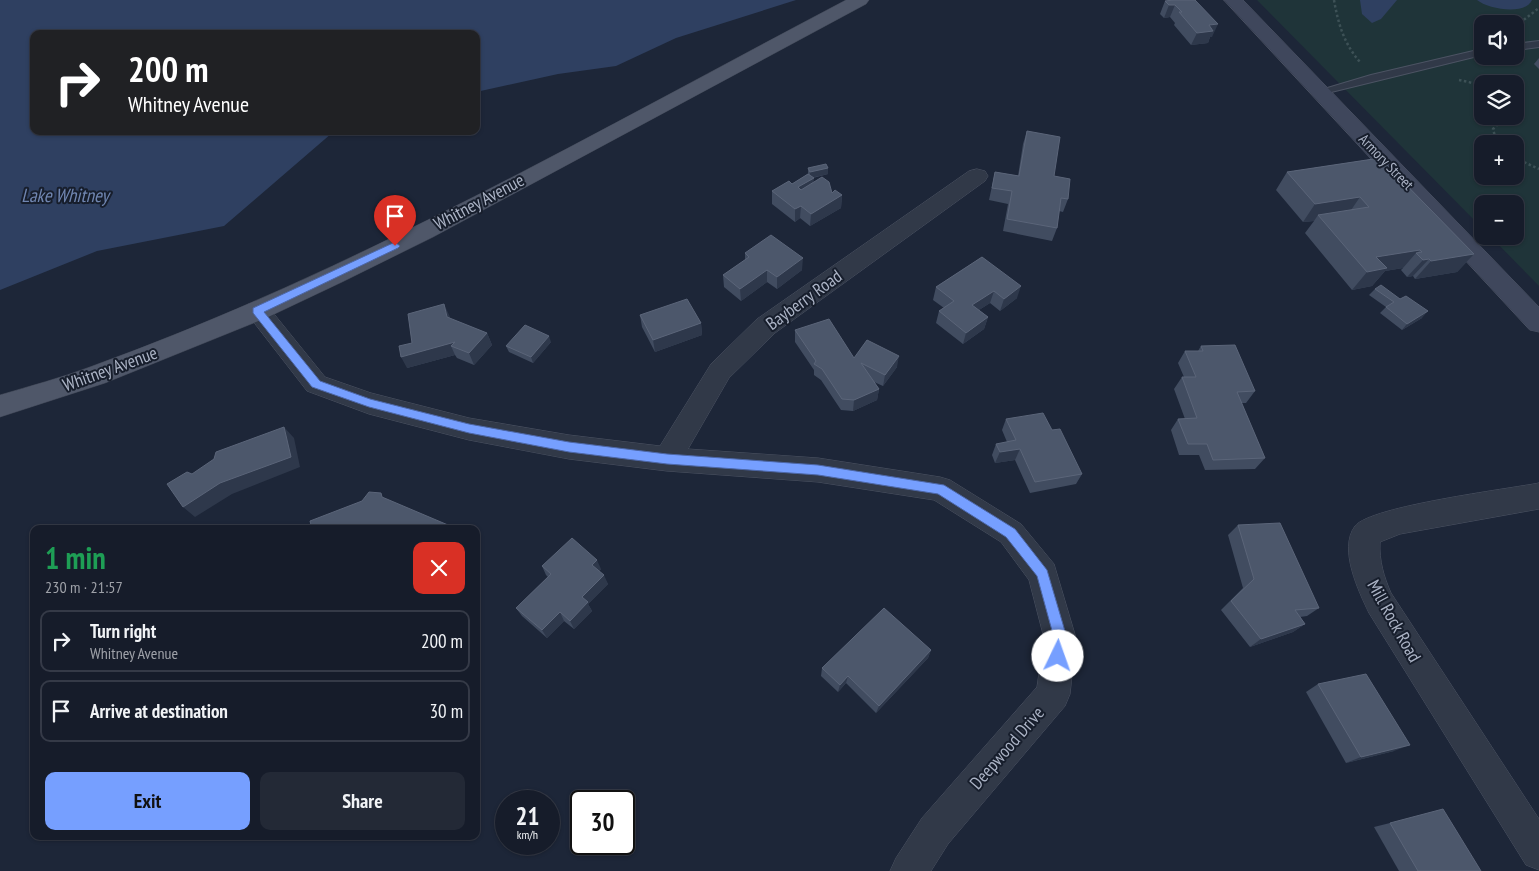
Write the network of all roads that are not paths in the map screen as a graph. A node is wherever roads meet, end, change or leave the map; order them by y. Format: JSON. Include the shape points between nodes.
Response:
{"nodes":[{"id":1,"x":860,"y":0,"type":"edge"},
{"id":2,"x":1233,"y":0,"type":"edge"},
{"id":3,"x":1539,"y":44,"type":"edge"},
{"id":4,"x":1524,"y":46,"type":"edge"},
{"id":5,"x":1474,"y":54,"type":"edge"},
{"id":6,"x":1319,"y":92,"type":"junction"},
{"id":7,"x":977,"y":176,"type":"dead end"},
{"id":8,"x":257,"y":311,"type":"junction"},
{"id":9,"x":1539,"y":322,"type":"edge"},
{"id":10,"x":0,"y":406,"type":"edge"},
{"id":11,"x":667,"y":459,"type":"junction"},
{"id":12,"x":1539,"y":496,"type":"edge"},
{"id":13,"x":1539,"y":852,"type":"edge"},
{"id":14,"x":909,"y":871,"type":"edge"}],
"edges":[{"from":1,"to":8,"type":"main road","name":"Whitney Avenue","via":[[425,231]]},
{"from":2,"to":6,"type":"main road","name":"Armory Street"},
{"from":3,"to":4,"type":"lane"},
{"from":5,"to":6,"type":"lane"},
{"from":6,"to":9,"type":"main road","name":"Armory Street"},
{"from":7,"to":11,"type":"street","name":"Bayberry Road","via":[[766,326],[720,372]]},
{"from":8,"to":10,"type":"main road","name":"Whitney Avenue","via":[[96,376]]},
{"from":8,"to":11,"type":"street","name":"Deepwood Drive","via":[[316,384],[369,403],[469,428],[569,447]]},
{"from":11,"to":14,"type":"street","name":"Deepwood Drive","via":[[818,470],[940,489],[1010,533],[1043,574],[1060,638],[1052,694],[935,831]]},
{"from":12,"to":13,"type":"street","name":"Mill Rock Road","via":[[1377,528],[1366,535],[1362,550],[1380,603]]}]}
